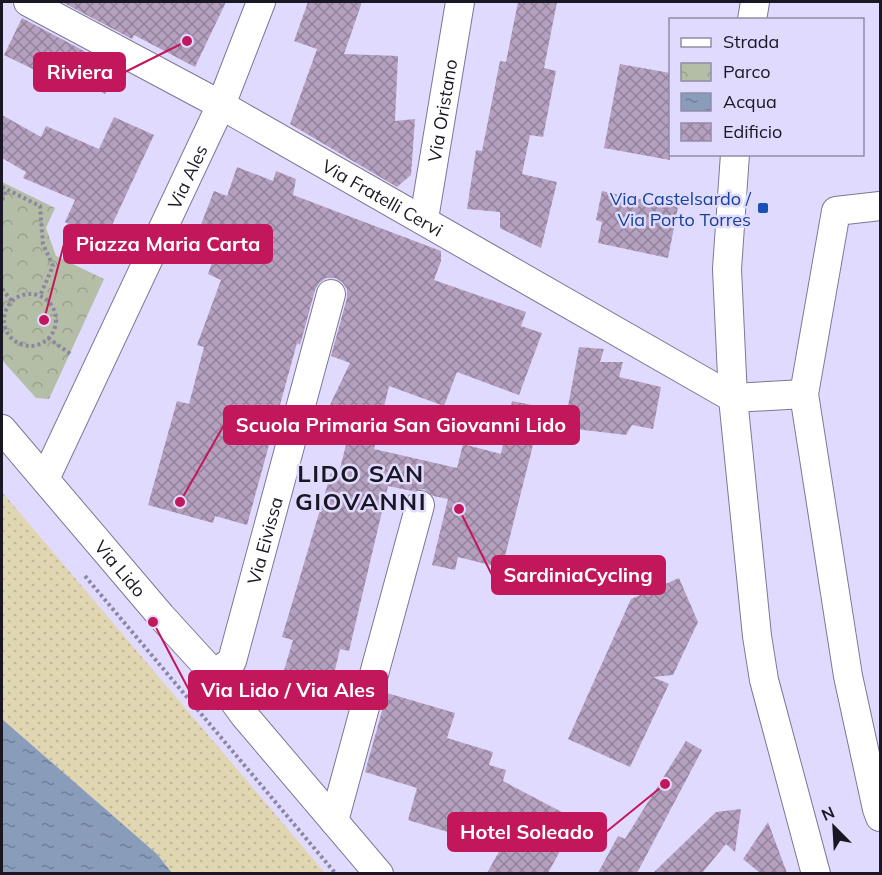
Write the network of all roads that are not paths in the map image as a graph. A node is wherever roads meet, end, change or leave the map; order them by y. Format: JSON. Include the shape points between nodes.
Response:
{"nodes":[{"id":1,"x":28,"y":2,"type":"edge"},
{"id":2,"x":261,"y":2,"type":"edge"},
{"id":3,"x":460,"y":2,"type":"edge"},
{"id":4,"x":756,"y":2,"type":"edge"},
{"id":5,"x":752,"y":18,"type":"edge"},
{"id":6,"x":221,"y":105,"type":"junction"},
{"id":7,"x":735,"y":156,"type":"edge"},
{"id":8,"x":880,"y":206,"type":"edge"},
{"id":9,"x":424,"y":219,"type":"junction"},
{"id":10,"x":331,"y":294,"type":"dead end"},
{"id":11,"x":804,"y":394,"type":"junction"},
{"id":12,"x":733,"y":398,"type":"junction"},
{"id":13,"x":2,"y":429,"type":"edge"},
{"id":14,"x":45,"y":479,"type":"junction"},
{"id":15,"x":420,"y":505,"type":"dead end"},
{"id":16,"x":214,"y":674,"type":"junction"},
{"id":17,"x":880,"y":817,"type":"edge"},
{"id":18,"x":334,"y":821,"type":"junction"},
{"id":19,"x":379,"y":873,"type":"edge"},
{"id":20,"x":816,"y":873,"type":"edge"}],
"edges":[{"from":1,"to":6,"type":"street","name":"Via Fratelli Cervi"},
{"from":2,"to":6,"type":"street","name":"Via Ales"},
{"from":3,"to":9,"type":"street","name":"Via Oristano"},
{"from":4,"to":5,"type":"street"},
{"from":6,"to":9,"type":"street","name":"Via Fratelli Cervi"},
{"from":6,"to":14,"type":"street","name":"Via Ales"},
{"from":7,"to":12,"type":"street","via":[[727,269]]},
{"from":8,"to":11,"type":"street","via":[[836,211]]},
{"from":9,"to":12,"type":"street","name":"Via Fratelli Cervi"},
{"from":10,"to":16,"type":"street","name":"Via Eivissa","via":[[232,661]]},
{"from":11,"to":12,"type":"street"},
{"from":11,"to":17,"type":"street","via":[[848,676]]},
{"from":12,"to":20,"type":"street","via":[[764,680]]},
{"from":13,"to":14,"type":"street","name":"Via Lido"},
{"from":14,"to":16,"type":"street","name":"Via Lido"},
{"from":15,"to":18,"type":"street"},
{"from":16,"to":18,"type":"street","name":"Via Lido"},
{"from":18,"to":19,"type":"street","name":"Via Lido"}]}
